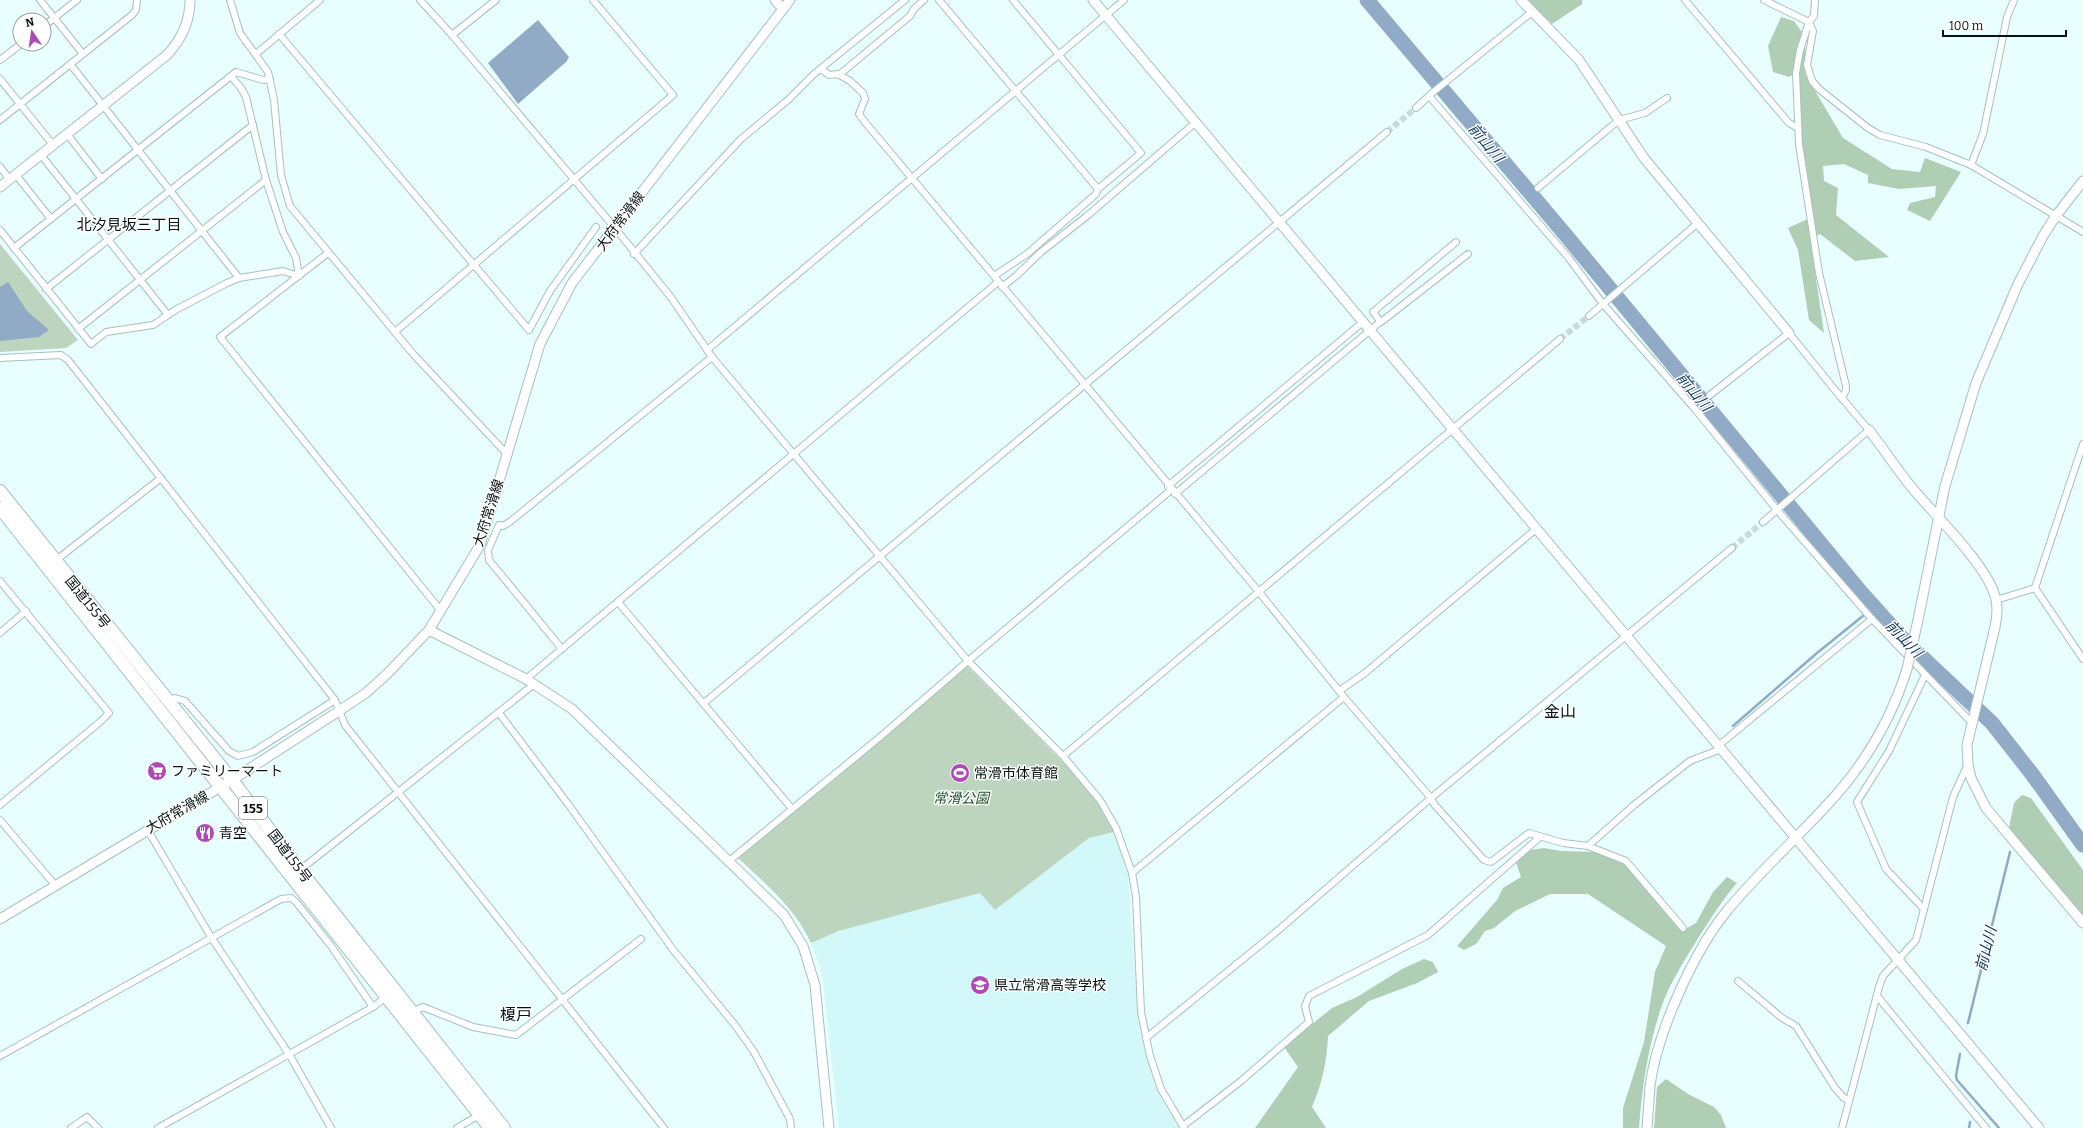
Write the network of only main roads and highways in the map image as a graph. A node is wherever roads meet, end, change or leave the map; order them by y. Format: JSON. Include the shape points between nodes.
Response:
{"nodes":[{"id":1,"x":0,"y":491,"type":"edge"},
{"id":2,"x":0,"y":508,"type":"edge"},
{"id":3,"x":490,"y":1128,"type":"edge"},
{"id":4,"x":504,"y":1128,"type":"edge"}],
"edges":[{"from":1,"to":4,"type":"highway","name":"国道155号","number":"155","via":[[232,780]]},
{"from":2,"to":3,"type":"highway","name":"国道155号","number":"155"}]}
